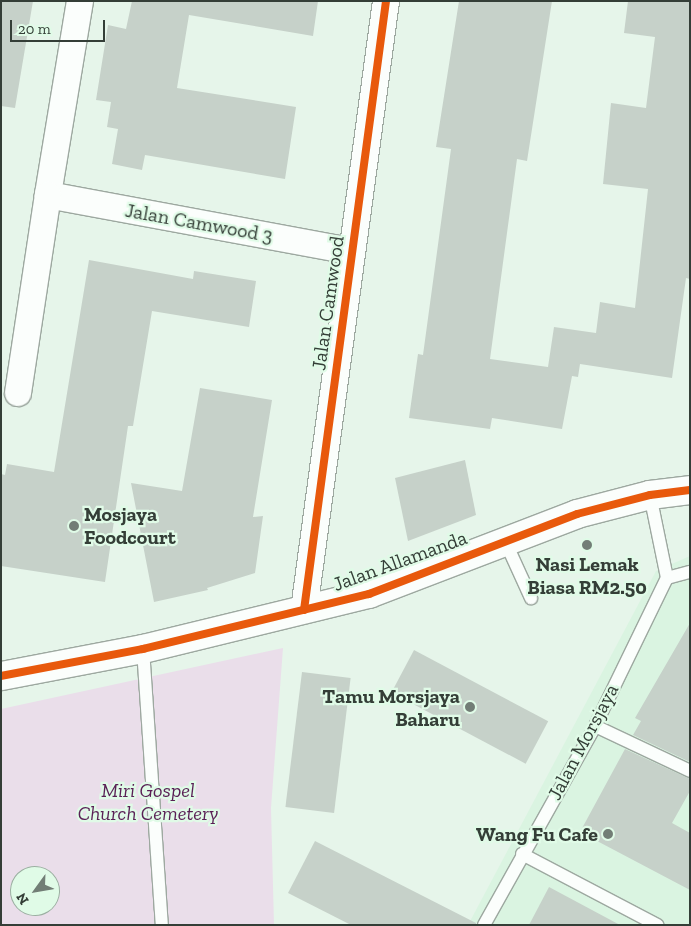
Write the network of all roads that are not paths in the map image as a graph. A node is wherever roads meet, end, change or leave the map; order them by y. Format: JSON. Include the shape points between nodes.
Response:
{"nodes":[{"id":1,"x":80,"y":1,"type":"edge"},
{"id":2,"x":386,"y":1,"type":"edge"},
{"id":3,"x":48,"y":195,"type":"junction"},
{"id":4,"x":351,"y":251,"type":"junction"},
{"id":5,"x":18,"y":393,"type":"dead end"},
{"id":6,"x":690,"y":490,"type":"edge"},
{"id":7,"x":650,"y":496,"type":"junction"},
{"id":8,"x":505,"y":540,"type":"junction"},
{"id":9,"x":690,"y":572,"type":"edge"},
{"id":10,"x":667,"y":578,"type":"junction"},
{"id":11,"x":531,"y":598,"type":"dead end"},
{"id":12,"x":304,"y":610,"type":"junction"},
{"id":13,"x":143,"y":650,"type":"junction"},
{"id":14,"x":1,"y":676,"type":"edge"},
{"id":15,"x":595,"y":726,"type":"junction"},
{"id":16,"x":690,"y":771,"type":"edge"},
{"id":17,"x":522,"y":854,"type":"junction"},
{"id":18,"x":162,"y":925,"type":"edge"},
{"id":19,"x":484,"y":925,"type":"edge"},
{"id":20,"x":657,"y":925,"type":"edge"}],
"edges":[{"from":1,"to":3,"type":"street"},
{"from":2,"to":4,"type":"street","name":"Jalan Camwood"},
{"from":3,"to":4,"type":"street","name":"Jalan Camwood 3"},
{"from":3,"to":5,"type":"street"},
{"from":4,"to":12,"type":"street","name":"Jalan Camwood"},
{"from":6,"to":7,"type":"street","name":"Jalan Allamanda"},
{"from":7,"to":8,"type":"street","name":"Jalan Allamanda","via":[[577,514]]},
{"from":7,"to":10,"type":"lane"},
{"from":8,"to":11,"type":"lane"},
{"from":8,"to":12,"type":"street","name":"Jalan Allamanda","via":[[369,594]]},
{"from":9,"to":10,"type":"lane"},
{"from":10,"to":15,"type":"lane","name":"Jalan Morsjaya"},
{"from":12,"to":13,"type":"street","name":"Jalan Allamanda"},
{"from":13,"to":14,"type":"street","name":"Jalan Allamanda"},
{"from":13,"to":18,"type":"lane"},
{"from":15,"to":16,"type":"lane"},
{"from":15,"to":17,"type":"lane","name":"Jalan Morsjaya"},
{"from":17,"to":19,"type":"lane","name":"Jalan Morsjaya"},
{"from":17,"to":20,"type":"lane"}]}
